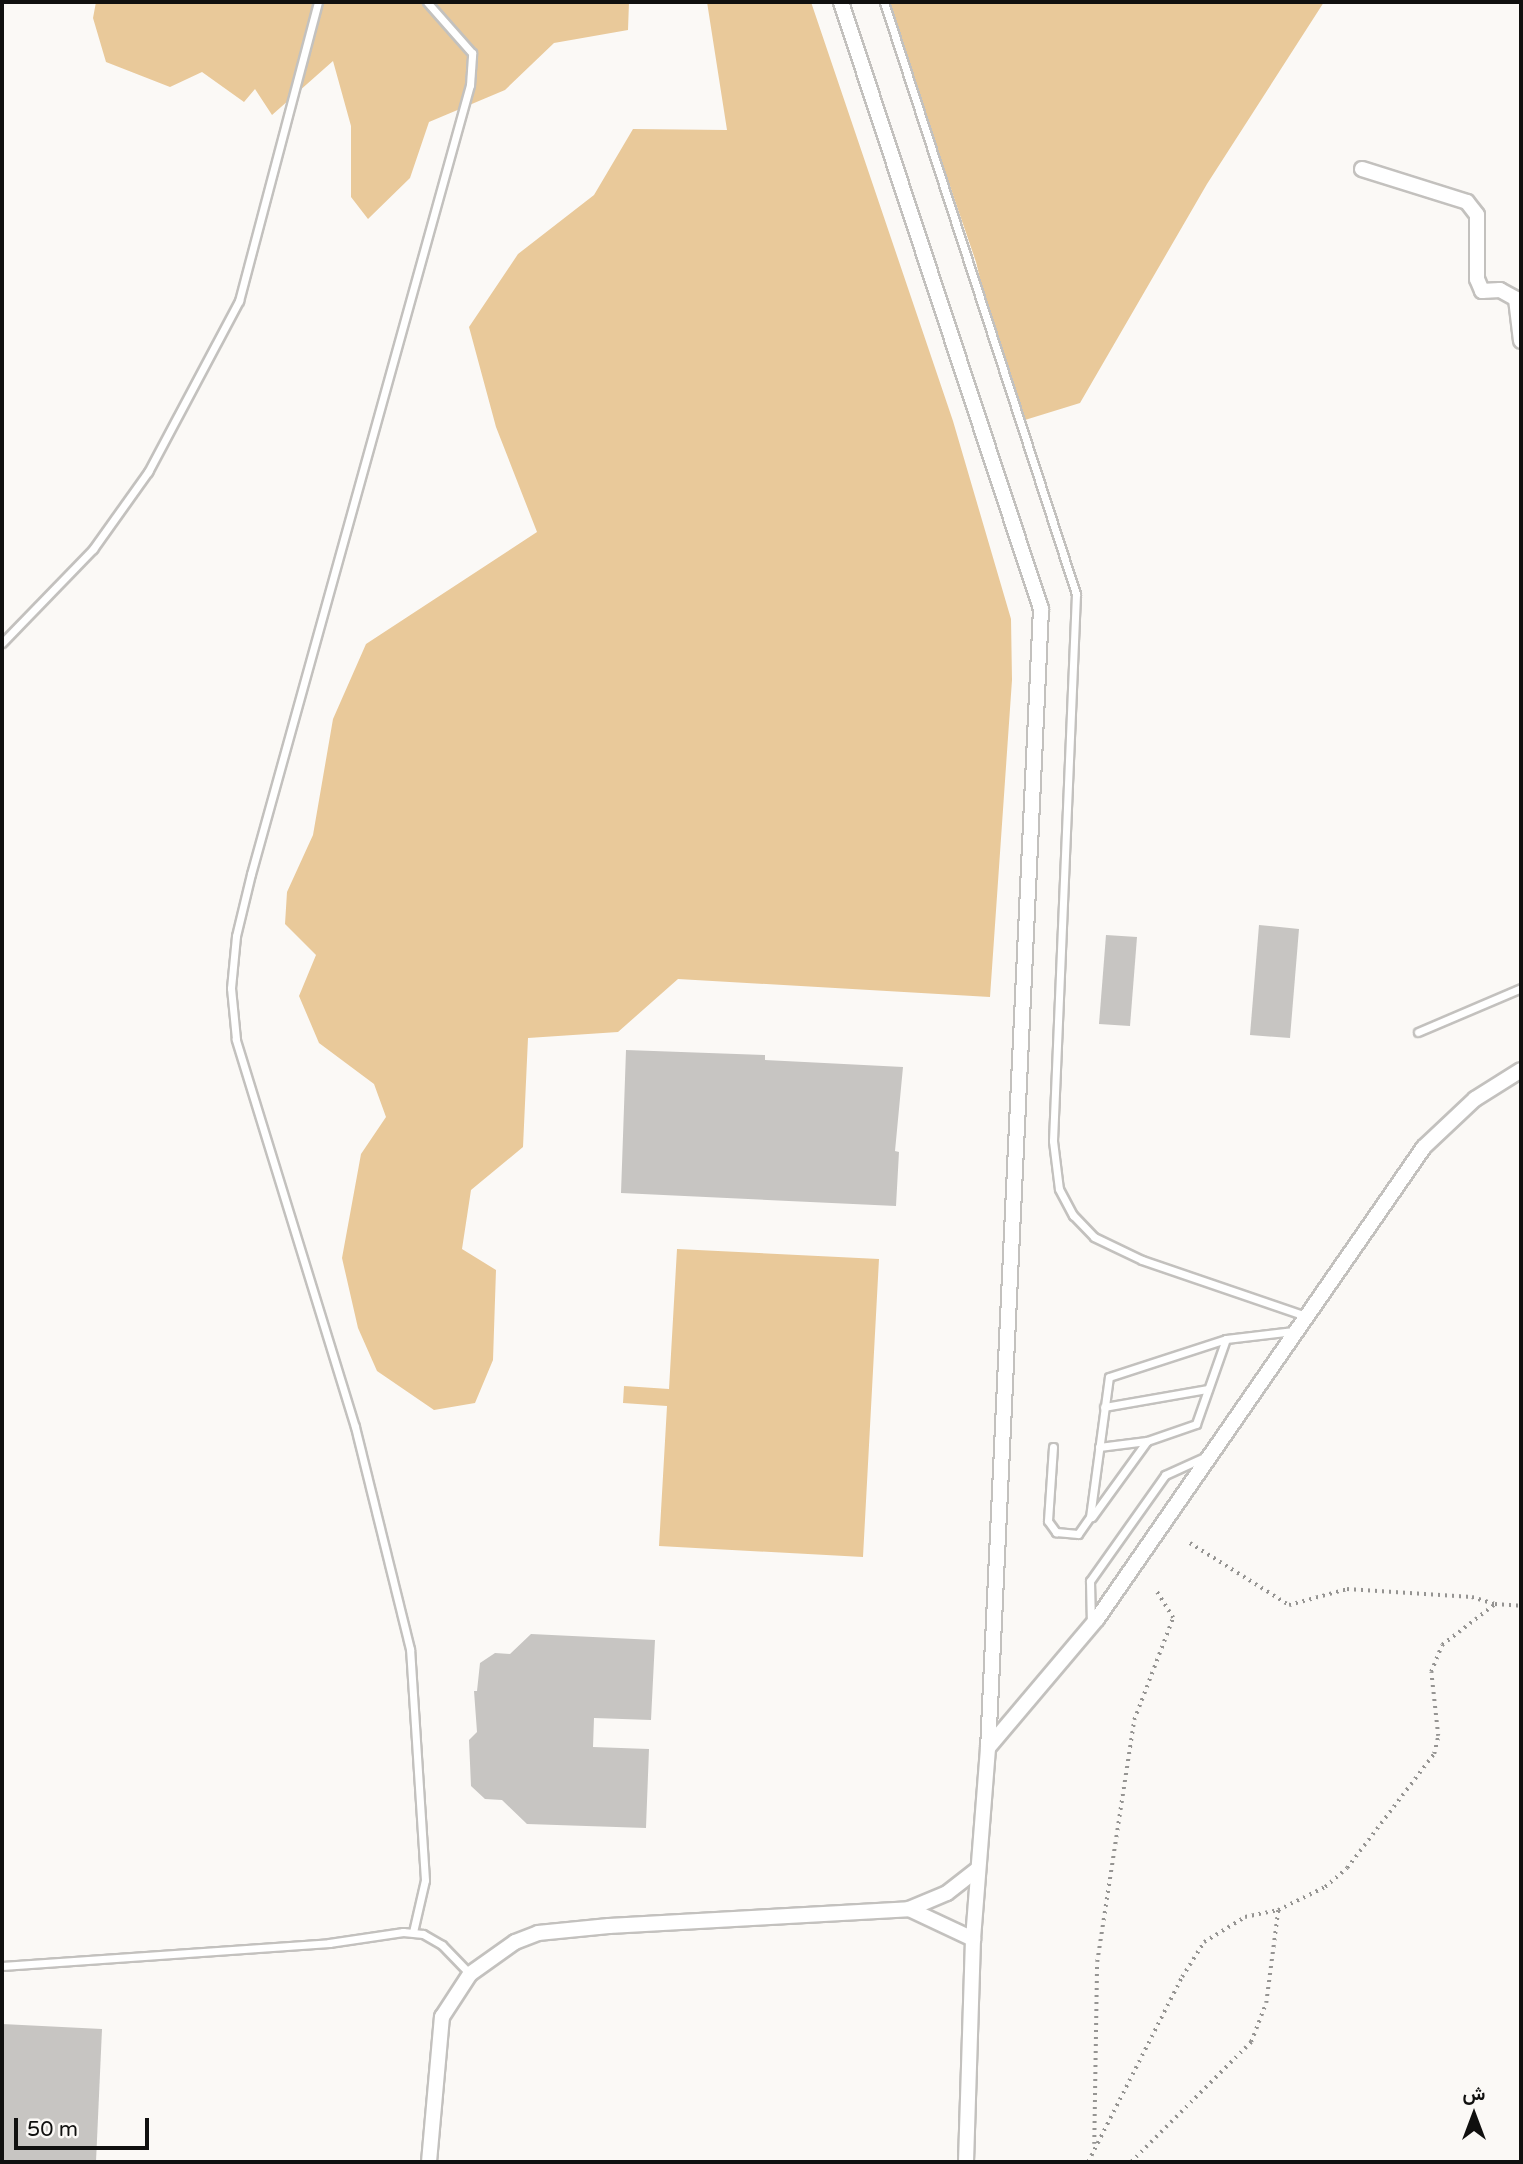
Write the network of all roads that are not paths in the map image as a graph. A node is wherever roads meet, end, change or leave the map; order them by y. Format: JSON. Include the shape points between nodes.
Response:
{"nodes":[{"id":1,"x":318,"y":2,"type":"edge"},
{"id":2,"x":427,"y":2,"type":"edge"},
{"id":3,"x":841,"y":2,"type":"edge"},
{"id":4,"x":884,"y":2,"type":"edge"},
{"id":5,"x":1362,"y":169,"type":"dead end"},
{"id":6,"x":1521,"y":341,"type":"edge"},
{"id":7,"x":2,"y":643,"type":"edge"},
{"id":8,"x":1521,"y":988,"type":"edge"},
{"id":9,"x":1418,"y":1032,"type":"dead end"},
{"id":10,"x":1521,"y":1070,"type":"edge"},
{"id":11,"x":1306,"y":1316,"type":"junction"},
{"id":12,"x":1294,"y":1331,"type":"junction"},
{"id":13,"x":1226,"y":1339,"type":"junction"},
{"id":14,"x":1207,"y":1389,"type":"junction"},
{"id":15,"x":1104,"y":1408,"type":"junction"},
{"id":16,"x":1147,"y":1441,"type":"junction"},
{"id":17,"x":1053,"y":1447,"type":"dead end"},
{"id":18,"x":1099,"y":1447,"type":"junction"},
{"id":19,"x":1211,"y":1455,"type":"junction"},
{"id":20,"x":1087,"y":1523,"type":"junction"},
{"id":21,"x":1091,"y":1626,"type":"junction"},
{"id":22,"x":988,"y":1748,"type":"junction"},
{"id":23,"x":978,"y":1869,"type":"junction"},
{"id":24,"x":909,"y":1909,"type":"junction"},
{"id":25,"x":413,"y":1932,"type":"junction"},
{"id":26,"x":973,"y":1939,"type":"junction"},
{"id":27,"x":2,"y":1966,"type":"edge"},
{"id":28,"x":470,"y":1974,"type":"junction"},
{"id":29,"x":429,"y":2162,"type":"edge"},
{"id":30,"x":966,"y":2162,"type":"edge"}],
"edges":[{"from":1,"to":7,"type":"lane","via":[[239,300],[148,472],[93,549]]},
{"from":2,"to":25,"type":"lane","via":[[472,53],[470,85],[251,874],[236,936],[231,988],[236,1039],[355,1427],[410,1649],[425,1880]]},
{"from":3,"to":22,"type":"street","via":[[1041,609]]},
{"from":4,"to":11,"type":"lane","via":[[1076,594],[1053,1141],[1059,1189],[1073,1215],[1094,1237],[1142,1260]]},
{"from":5,"to":6,"type":"street","via":[[1466,202],[1477,215],[1477,279],[1482,291],[1500,290],[1516,299]]},
{"from":8,"to":9,"type":"lane"},
{"from":10,"to":11,"type":"street","via":[[1475,1099],[1424,1147]]},
{"from":11,"to":12,"type":"street"},
{"from":12,"to":13,"type":"lane"},
{"from":12,"to":19,"type":"street"},
{"from":13,"to":14,"type":"lane"},
{"from":13,"to":15,"type":"lane","via":[[1109,1377]]},
{"from":14,"to":15,"type":"lane"},
{"from":14,"to":16,"type":"lane","via":[[1196,1424]]},
{"from":15,"to":18,"type":"lane"},
{"from":16,"to":18,"type":"lane"},
{"from":16,"to":20,"type":"lane"},
{"from":17,"to":20,"type":"lane","via":[[1048,1521],[1056,1532],[1078,1534]]},
{"from":18,"to":20,"type":"lane"},
{"from":19,"to":21,"type":"street"},
{"from":19,"to":21,"type":"lane","via":[[1165,1475],[1090,1581]]},
{"from":21,"to":22,"type":"street"},
{"from":22,"to":23,"type":"street"},
{"from":23,"to":24,"type":"street","via":[[947,1893]]},
{"from":23,"to":26,"type":"street"},
{"from":24,"to":26,"type":"street"},
{"from":24,"to":28,"type":"street","via":[[789,1913],[538,1933],[514,1942]]},
{"from":25,"to":27,"type":"lane","via":[[222,1952]]},
{"from":25,"to":28,"type":"lane","via":[[442,1945]]},
{"from":26,"to":30,"type":"street"},
{"from":28,"to":29,"type":"street","via":[[442,2017]]}]}
